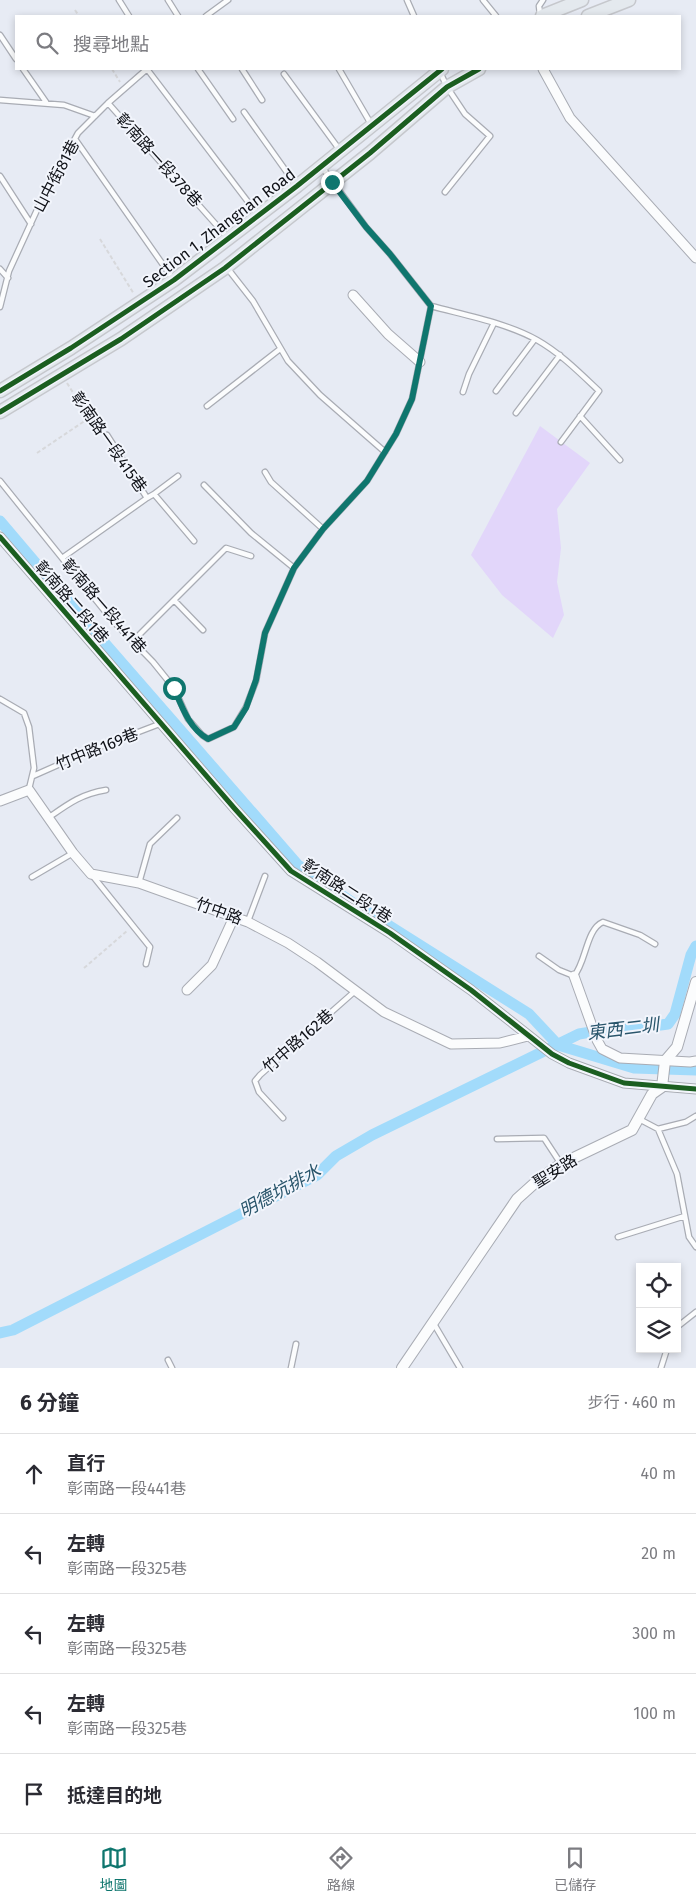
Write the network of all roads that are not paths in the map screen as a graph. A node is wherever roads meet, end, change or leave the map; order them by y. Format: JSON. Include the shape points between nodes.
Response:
{"nodes":[{"id":1,"x":119,"y":0,"type":"edge"},
{"id":2,"x":168,"y":0,"type":"edge"},
{"id":3,"x":228,"y":0,"type":"edge"},
{"id":4,"x":407,"y":0,"type":"edge"},
{"id":5,"x":483,"y":0,"type":"edge"},
{"id":6,"x":543,"y":0,"type":"edge"},
{"id":7,"x":582,"y":0,"type":"edge"},
{"id":8,"x":629,"y":0,"type":"edge"},
{"id":9,"x":128,"y":15,"type":"edge"},
{"id":10,"x":177,"y":15,"type":"edge"},
{"id":11,"x":208,"y":15,"type":"edge"},
{"id":12,"x":414,"y":15,"type":"edge"},
{"id":13,"x":495,"y":15,"type":"edge"},
{"id":14,"x":541,"y":15,"type":"edge"},
{"id":15,"x":544,"y":15,"type":"edge"},
{"id":16,"x":591,"y":15,"type":"edge"},
{"id":17,"x":0,"y":35,"type":"edge"},
{"id":18,"x":15,"y":58,"type":"edge"},
{"id":19,"x":24,"y":70,"type":"edge"},
{"id":20,"x":146,"y":70,"type":"edge"},
{"id":21,"x":148,"y":70,"type":"edge"},
{"id":22,"x":199,"y":70,"type":"edge"},
{"id":23,"x":243,"y":70,"type":"edge"},
{"id":24,"x":340,"y":70,"type":"edge"},
{"id":25,"x":439,"y":70,"type":"edge"},
{"id":26,"x":440,"y":70,"type":"edge"},
{"id":27,"x":477,"y":70,"type":"edge"},
{"id":28,"x":544,"y":70,"type":"edge"},
{"id":29,"x":284,"y":74,"type":"dead end"},
{"id":30,"x":447,"y":87,"type":"junction"},
{"id":31,"x":0,"y":100,"type":"edge"},
{"id":32,"x":262,"y":100,"type":"dead end"},
{"id":33,"x":46,"y":102,"type":"junction"},
{"id":34,"x":108,"y":103,"type":"junction"},
{"id":35,"x":244,"y":112,"type":"dead end"},
{"id":36,"x":95,"y":116,"type":"junction"},
{"id":37,"x":233,"y":119,"type":"dead end"},
{"id":38,"x":372,"y":125,"type":"junction"},
{"id":39,"x":75,"y":139,"type":"junction"},
{"id":40,"x":340,"y":150,"type":"junction"},
{"id":41,"x":321,"y":166,"type":"junction"},
{"id":42,"x":0,"y":176,"type":"edge"},
{"id":43,"x":332,"y":182,"type":"junction"},
{"id":44,"x":297,"y":186,"type":"junction"},
{"id":45,"x":445,"y":192,"type":"dead end"},
{"id":46,"x":259,"y":216,"type":"junction"},
{"id":47,"x":31,"y":224,"type":"junction"},
{"id":48,"x":229,"y":239,"type":"junction"},
{"id":49,"x":696,"y":258,"type":"edge"},
{"id":50,"x":226,"y":267,"type":"junction"},
{"id":51,"x":0,"y":269,"type":"edge"},
{"id":52,"x":8,"y":278,"type":"junction"},
{"id":53,"x":174,"y":280,"type":"junction"},
{"id":54,"x":353,"y":295,"type":"dead end"},
{"id":55,"x":431,"y":306,"type":"junction"},
{"id":56,"x":0,"y":307,"type":"edge"},
{"id":57,"x":494,"y":323,"type":"junction"},
{"id":58,"x":535,"y":339,"type":"junction"},
{"id":59,"x":280,"y":349,"type":"junction"},
{"id":60,"x":560,"y":355,"type":"junction"},
{"id":61,"x":420,"y":362,"type":"junction"},
{"id":62,"x":0,"y":391,"type":"edge"},
{"id":63,"x":496,"y":391,"type":"dead end"},
{"id":64,"x":463,"y":392,"type":"dead end"},
{"id":65,"x":207,"y":406,"type":"dead end"},
{"id":66,"x":0,"y":412,"type":"edge"},
{"id":67,"x":516,"y":413,"type":"dead end"},
{"id":68,"x":580,"y":416,"type":"junction"},
{"id":69,"x":107,"y":435,"type":"road end"},
{"id":70,"x":560,"y":442,"type":"dead end"},
{"id":71,"x":385,"y":452,"type":"junction"},
{"id":72,"x":620,"y":460,"type":"dead end"},
{"id":73,"x":265,"y":472,"type":"dead end"},
{"id":74,"x":178,"y":476,"type":"dead end"},
{"id":75,"x":0,"y":481,"type":"edge"},
{"id":76,"x":204,"y":485,"type":"dead end"},
{"id":77,"x":154,"y":494,"type":"junction"},
{"id":78,"x":148,"y":498,"type":"junction"},
{"id":79,"x":323,"y":529,"type":"junction"},
{"id":80,"x":0,"y":537,"type":"edge"},
{"id":81,"x":194,"y":541,"type":"dead end"},
{"id":82,"x":250,"y":556,"type":"dead end"},
{"id":83,"x":62,"y":558,"type":"junction"},
{"id":84,"x":294,"y":568,"type":"junction"},
{"id":85,"x":174,"y":600,"type":"junction"},
{"id":86,"x":203,"y":630,"type":"dead end"},
{"id":87,"x":133,"y":641,"type":"junction"},
{"id":88,"x":0,"y":699,"type":"edge"},
{"id":89,"x":162,"y":723,"type":"junction"},
{"id":90,"x":34,"y":776,"type":"junction"},
{"id":91,"x":29,"y":790,"type":"junction"},
{"id":92,"x":106,"y":790,"type":"dead end"},
{"id":93,"x":0,"y":801,"type":"edge"},
{"id":94,"x":177,"y":818,"type":"dead end"},
{"id":95,"x":47,"y":819,"type":"junction"},
{"id":96,"x":72,"y":853,"type":"junction"},
{"id":97,"x":91,"y":874,"type":"junction"},
{"id":98,"x":265,"y":876,"type":"dead end"},
{"id":99,"x":32,"y":877,"type":"dead end"},
{"id":100,"x":139,"y":883,"type":"junction"},
{"id":101,"x":234,"y":917,"type":"junction"},
{"id":102,"x":248,"y":922,"type":"junction"},
{"id":103,"x":655,"y":944,"type":"dead end"},
{"id":104,"x":539,"y":956,"type":"dead end"},
{"id":105,"x":146,"y":964,"type":"dead end"},
{"id":106,"x":574,"y":976,"type":"junction"},
{"id":107,"x":696,"y":982,"type":"edge"},
{"id":108,"x":187,"y":990,"type":"dead end"},
{"id":109,"x":354,"y":992,"type":"junction"},
{"id":110,"x":528,"y":1036,"type":"junction"},
{"id":111,"x":665,"y":1061,"type":"junction"},
{"id":112,"x":696,"y":1061,"type":"edge"},
{"id":113,"x":662,"y":1087,"type":"junction"},
{"id":114,"x":696,"y":1089,"type":"edge"},
{"id":115,"x":696,"y":1116,"type":"edge"},
{"id":116,"x":282,"y":1118,"type":"dead end"},
{"id":117,"x":639,"y":1119,"type":"junction"},
{"id":118,"x":658,"y":1129,"type":"junction"},
{"id":119,"x":497,"y":1140,"type":"dead end"},
{"id":120,"x":561,"y":1164,"type":"junction"},
{"id":121,"x":685,"y":1216,"type":"junction"},
{"id":122,"x":618,"y":1237,"type":"dead end"},
{"id":123,"x":696,"y":1246,"type":"edge"},
{"id":124,"x":696,"y":1312,"type":"edge"},
{"id":125,"x":433,"y":1322,"type":"junction"},
{"id":126,"x":681,"y":1323,"type":"edge"},
{"id":127,"x":296,"y":1344,"type":"dead end"},
{"id":128,"x":666,"y":1353,"type":"edge"},
{"id":129,"x":168,"y":1360,"type":"dead end"},
{"id":130,"x":172,"y":1368,"type":"edge"},
{"id":131,"x":292,"y":1368,"type":"edge"},
{"id":132,"x":402,"y":1368,"type":"edge"},
{"id":133,"x":460,"y":1368,"type":"edge"},
{"id":134,"x":661,"y":1368,"type":"edge"}],
"edges":[{"from":1,"to":9,"type":"lane"},
{"from":2,"to":10,"type":"lane"},
{"from":3,"to":11,"type":"lane"},
{"from":4,"to":12,"type":"lane"},
{"from":5,"to":13,"type":"lane"},
{"from":6,"to":14,"type":"lane","via":[[539,6]]},
{"from":7,"to":15,"type":"main road"},
{"from":8,"to":16,"type":"main road"},
{"from":17,"to":18,"type":"lane"},
{"from":19,"to":33,"type":"lane"},
{"from":20,"to":34,"type":"lane","name":"山中街81巷"},
{"from":21,"to":46,"type":"lane"},
{"from":22,"to":37,"type":"lane"},
{"from":23,"to":32,"type":"lane"},
{"from":24,"to":38,"type":"lane"},
{"from":25,"to":38,"type":"main road","name":"Section 1, Zhangnan Road"},
{"from":26,"to":30,"type":"lane"},
{"from":27,"to":30,"type":"main road","name":"Section 1, Zhangnan Road"},
{"from":28,"to":49,"type":"street","via":[[570,118]]},
{"from":29,"to":40,"type":"lane"},
{"from":30,"to":43,"type":"main road","name":"Section 1, Zhangnan Road"},
{"from":30,"to":45,"type":"lane","via":[[465,114],[490,136]]},
{"from":31,"to":33,"type":"lane"},
{"from":33,"to":36,"type":"lane","via":[[64,104]]},
{"from":34,"to":36,"type":"lane","name":"山中街81巷"},
{"from":34,"to":48,"type":"lane","name":"彰南路一段378巷"},
{"from":35,"to":44,"type":"lane"},
{"from":36,"to":39,"type":"lane","name":"山中街81巷"},
{"from":38,"to":40,"type":"main road","name":"Section 1, Zhangnan Road"},
{"from":39,"to":47,"type":"lane","name":"山中街81巷"},
{"from":39,"to":53,"type":"lane"},
{"from":40,"to":41,"type":"main road","name":"Section 1, Zhangnan Road"},
{"from":41,"to":43,"type":"lane"},
{"from":41,"to":44,"type":"main road","name":"Section 1, Zhangnan Road"},
{"from":42,"to":47,"type":"lane"},
{"from":43,"to":50,"type":"main road","name":"Section 1, Zhangnan Road"},
{"from":43,"to":55,"type":"lane"},
{"from":44,"to":46,"type":"main road","name":"Section 1, Zhangnan Road"},
{"from":46,"to":48,"type":"main road","name":"Section 1, Zhangnan Road"},
{"from":47,"to":52,"type":"lane","name":"山中街81巷"},
{"from":48,"to":53,"type":"main road","name":"Section 1, Zhangnan Road"},
{"from":50,"to":59,"type":"lane","via":[[253,301]]},
{"from":50,"to":66,"type":"main road","name":"Section 1, Zhangnan Road","via":[[121,339]]},
{"from":51,"to":52,"type":"lane"},
{"from":52,"to":56,"type":"lane","name":"山中街81巷"},
{"from":53,"to":62,"type":"main road","name":"Section 1, Zhangnan Road"},
{"from":54,"to":61,"type":"street","via":[[388,334]]},
{"from":55,"to":57,"type":"lane"},
{"from":55,"to":61,"type":"lane"},
{"from":57,"to":58,"type":"lane"},
{"from":57,"to":64,"type":"lane"},
{"from":58,"to":60,"type":"lane"},
{"from":58,"to":63,"type":"lane"},
{"from":59,"to":65,"type":"lane"},
{"from":59,"to":71,"type":"lane","via":[[320,395]]},
{"from":60,"to":67,"type":"lane"},
{"from":60,"to":68,"type":"lane","via":[[599,391]]},
{"from":61,"to":71,"type":"lane","via":[[412,399]]},
{"from":68,"to":70,"type":"lane"},
{"from":68,"to":72,"type":"lane"},
{"from":69,"to":78,"type":"lane","name":"彰南路一段415巷"},
{"from":71,"to":79,"type":"lane","via":[[367,481]]},
{"from":73,"to":79,"type":"lane","via":[[271,482]]},
{"from":74,"to":77,"type":"lane"},
{"from":75,"to":83,"type":"lane","name":"彰南路一段441巷"},
{"from":76,"to":84,"type":"lane","via":[[251,533]]},
{"from":77,"to":78,"type":"lane"},
{"from":77,"to":81,"type":"lane"},
{"from":78,"to":83,"type":"lane","name":"彰南路一段415巷"},
{"from":79,"to":84,"type":"lane"},
{"from":80,"to":89,"type":"street","name":"彰南路二段1巷"},
{"from":82,"to":85,"type":"lane","via":[[226,548]]},
{"from":83,"to":87,"type":"lane","name":"彰南路一段441巷"},
{"from":84,"to":87,"type":"lane","name":"彰南路一段441巷","via":[[265,633],[256,680],[246,708],[234,727],[208,739],[188,719],[174,688]]},
{"from":85,"to":86,"type":"lane"},
{"from":85,"to":87,"type":"lane"},
{"from":88,"to":90,"type":"lane","via":[[24,713],[30,727]]},
{"from":89,"to":90,"type":"lane","name":"竹中路169巷"},
{"from":89,"to":110,"type":"street","name":"彰南路二段1巷","via":[[291,871],[390,933]]},
{"from":90,"to":91,"type":"lane"},
{"from":91,"to":93,"type":"street"},
{"from":91,"to":95,"type":"street"},
{"from":92,"to":95,"type":"lane","via":[[80,797]]},
{"from":94,"to":100,"type":"lane","via":[[150,844]]},
{"from":95,"to":96,"type":"street"},
{"from":96,"to":97,"type":"street"},
{"from":96,"to":99,"type":"lane"},
{"from":97,"to":100,"type":"street","name":"竹中路"},
{"from":97,"to":105,"type":"lane","via":[[150,947]]},
{"from":98,"to":102,"type":"lane"},
{"from":100,"to":101,"type":"street","name":"竹中路"},
{"from":101,"to":102,"type":"street","name":"竹中路"},
{"from":101,"to":108,"type":"street","via":[[212,965]]},
{"from":102,"to":109,"type":"street","name":"竹中路","via":[[317,962]]},
{"from":103,"to":106,"type":"lane","via":[[640,934],[603,922],[592,935],[579,971]]},
{"from":104,"to":106,"type":"lane"},
{"from":106,"to":111,"type":"street","via":[[602,1049],[620,1058]]},
{"from":107,"to":111,"type":"street","via":[[677,1047]]},
{"from":109,"to":110,"type":"street","name":"竹中路","via":[[384,1012],[452,1044],[500,1043]]},
{"from":109,"to":116,"type":"lane","name":"竹中路162巷","via":[[255,1081],[259,1092]]},
{"from":110,"to":113,"type":"street","name":"彰南路二段1巷","via":[[569,1063],[624,1083]]},
{"from":111,"to":112,"type":"street"},
{"from":111,"to":113,"type":"street"},
{"from":113,"to":114,"type":"street","name":"彰南路二段1巷"},
{"from":113,"to":117,"type":"street","name":"聖安路","via":[[652,1094]]},
{"from":115,"to":118,"type":"lane"},
{"from":117,"to":118,"type":"lane"},
{"from":117,"to":120,"type":"street","name":"聖安路","via":[[632,1130]]},
{"from":118,"to":121,"type":"lane","via":[[677,1174]]},
{"from":119,"to":120,"type":"lane","via":[[544,1138]]},
{"from":120,"to":125,"type":"street","name":"聖安路","via":[[517,1199]]},
{"from":121,"to":122,"type":"lane"},
{"from":121,"to":123,"type":"lane","via":[[688,1237]]},
{"from":124,"to":126,"type":"lane"},
{"from":125,"to":132,"type":"street","name":"聖安路"},
{"from":125,"to":133,"type":"lane"},
{"from":127,"to":131,"type":"lane"},
{"from":128,"to":134,"type":"lane"},
{"from":129,"to":130,"type":"lane"}]}
